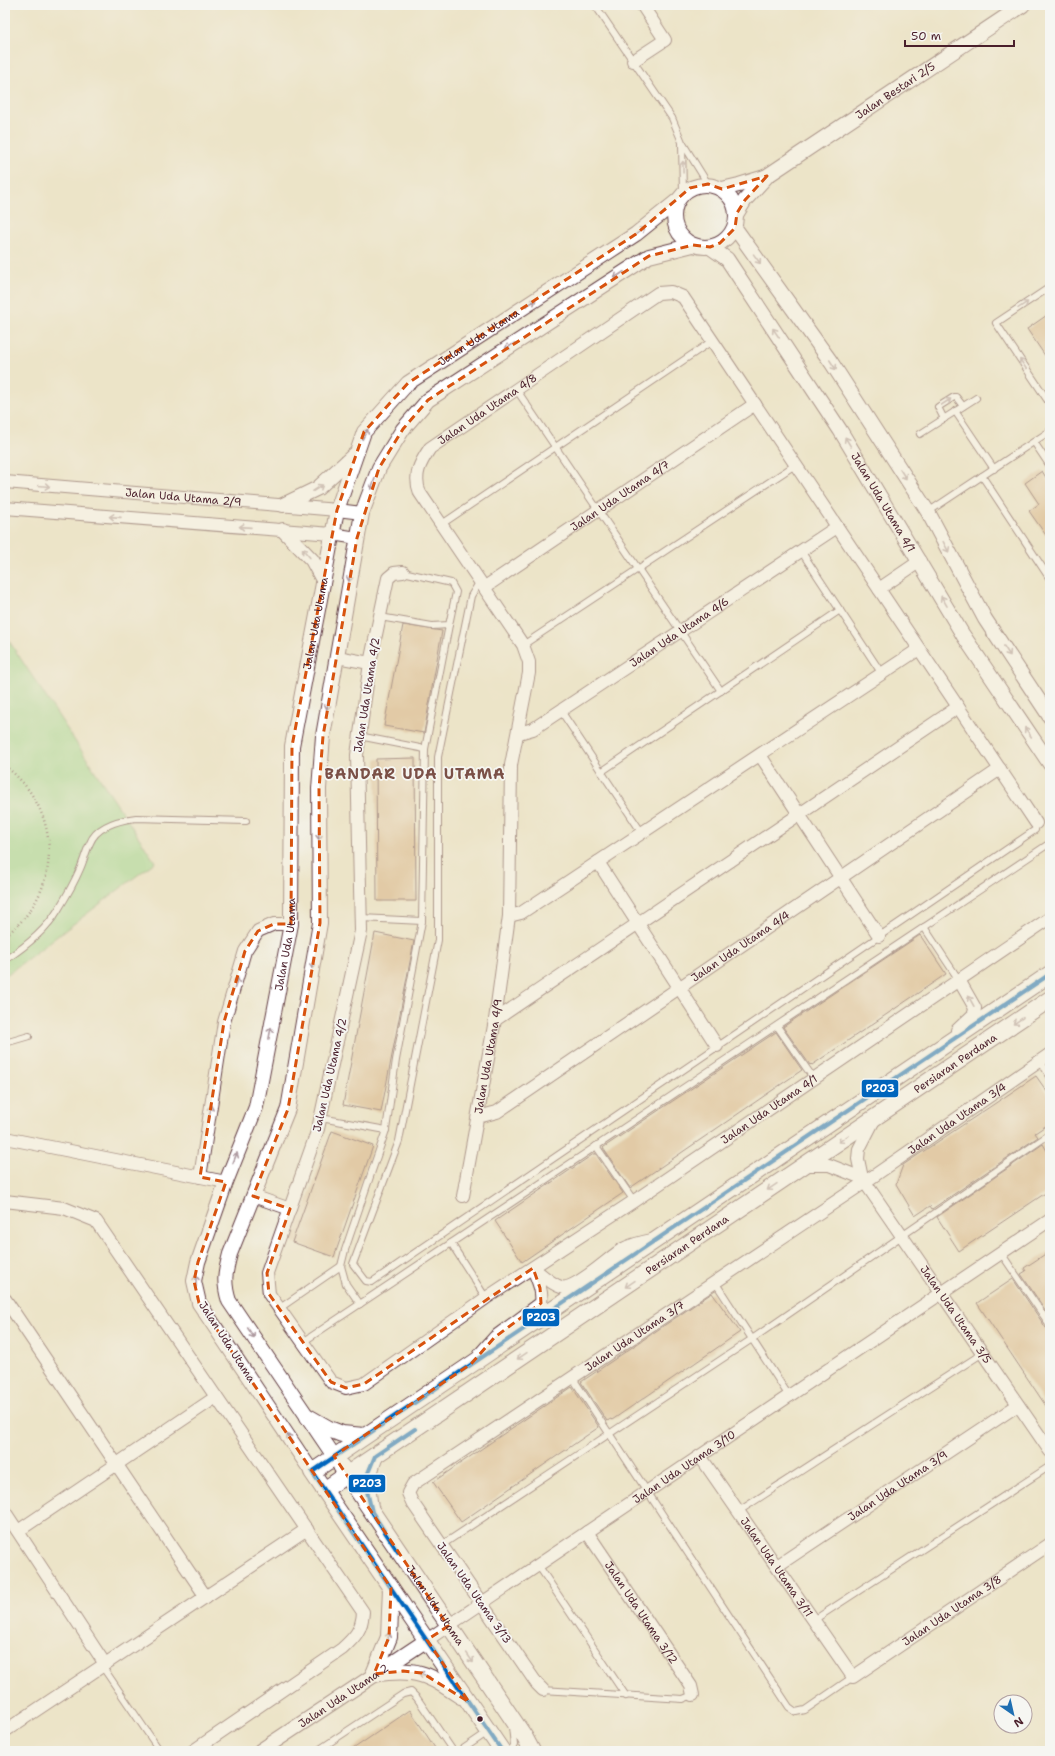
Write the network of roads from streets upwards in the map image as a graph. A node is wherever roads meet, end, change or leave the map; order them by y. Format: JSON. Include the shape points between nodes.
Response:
{"nodes":[{"id":1,"x":642,"y":5,"type":"edge"},
{"id":2,"x":1023,"y":5,"type":"edge"},
{"id":3,"x":633,"y":61,"type":"road end"},
{"id":4,"x":768,"y":176,"type":"junction"},
{"id":5,"x":722,"y":189,"type":"junction"},
{"id":6,"x":680,"y":197,"type":"junction"},
{"id":7,"x":737,"y":213,"type":"junction"},
{"id":8,"x":734,"y":228,"type":"junction"},
{"id":9,"x":693,"y":245,"type":"junction"},
{"id":10,"x":710,"y":247,"type":"junction"},
{"id":11,"x":755,"y":404,"type":"junction"},
{"id":12,"x":357,"y":452,"type":"junction"},
{"id":13,"x":5,"y":482,"type":"edge"},
{"id":14,"x":283,"y":505,"type":"junction"},
{"id":15,"x":5,"y":508,"type":"edge"},
{"id":16,"x":337,"y":510,"type":"junction"},
{"id":17,"x":362,"y":513,"type":"junction"},
{"id":18,"x":837,"y":527,"type":"junction"},
{"id":19,"x":283,"y":530,"type":"junction"},
{"id":20,"x":332,"y":534,"type":"junction"},
{"id":21,"x":357,"y":538,"type":"junction"},
{"id":22,"x":920,"y":561,"type":"junction"},
{"id":23,"x":403,"y":572,"type":"road end"},
{"id":24,"x":323,"y":580,"type":"junction"},
{"id":25,"x":483,"y":584,"type":"junction"},
{"id":26,"x":879,"y":589,"type":"junction"},
{"id":27,"x":919,"y":649,"type":"junction"},
{"id":28,"x":337,"y":657,"type":"junction"},
{"id":29,"x":370,"y":663,"type":"junction"},
{"id":30,"x":958,"y":707,"type":"junction"},
{"id":31,"x":1050,"y":717,"type":"edge"},
{"id":32,"x":519,"y":733,"type":"junction"},
{"id":33,"x":760,"y":755,"type":"junction"},
{"id":34,"x":1050,"y":764,"type":"edge"},
{"id":35,"x":1000,"y":769,"type":"junction"},
{"id":36,"x":799,"y":815,"type":"junction"},
{"id":37,"x":1036,"y":824,"type":"road end"},
{"id":38,"x":598,"y":862,"type":"junction"},
{"id":39,"x":840,"y":878,"type":"junction"},
{"id":40,"x":509,"y":916,"type":"junction"},
{"id":41,"x":1050,"y":918,"type":"edge"},
{"id":42,"x":291,"y":924,"type":"junction"},
{"id":43,"x":638,"y":924,"type":"junction"},
{"id":44,"x":879,"y":936,"type":"road end"},
{"id":45,"x":1050,"y":974,"type":"edge"},
{"id":46,"x":959,"y":980,"type":"junction"},
{"id":47,"x":679,"y":988,"type":"junction"},
{"id":48,"x":1050,"y":1000,"type":"edge"},
{"id":49,"x":495,"y":1020,"type":"junction"},
{"id":50,"x":717,"y":1046,"type":"road end"},
{"id":51,"x":936,"y":1051,"type":"junction"},
{"id":52,"x":1050,"y":1054,"type":"edge"},
{"id":53,"x":478,"y":1117,"type":"junction"},
{"id":54,"x":876,"y":1117,"type":"junction"},
{"id":55,"x":8,"y":1138,"type":"edge"},
{"id":56,"x":805,"y":1165,"type":"junction"},
{"id":57,"x":200,"y":1177,"type":"junction"},
{"id":58,"x":864,"y":1180,"type":"junction"},
{"id":59,"x":226,"y":1182,"type":"junction"},
{"id":60,"x":253,"y":1196,"type":"junction"},
{"id":61,"x":463,"y":1196,"type":"dead end"},
{"id":62,"x":5,"y":1201,"type":"edge"},
{"id":63,"x":290,"y":1209,"type":"junction"},
{"id":64,"x":1050,"y":1220,"type":"edge"},
{"id":65,"x":656,"y":1240,"type":"junction"},
{"id":66,"x":533,"y":1268,"type":"junction"},
{"id":67,"x":942,"y":1293,"type":"junction"},
{"id":68,"x":486,"y":1298,"type":"joint"},
{"id":69,"x":5,"y":1299,"type":"edge"},
{"id":70,"x":471,"y":1364,"type":"junction"},
{"id":71,"x":216,"y":1397,"type":"junction"},
{"id":72,"x":1018,"y":1405,"type":"junction"},
{"id":73,"x":308,"y":1417,"type":"junction"},
{"id":74,"x":364,"y":1436,"type":"junction"},
{"id":75,"x":1050,"y":1451,"type":"edge"},
{"id":76,"x":334,"y":1456,"type":"junction"},
{"id":77,"x":375,"y":1456,"type":"junction"},
{"id":78,"x":700,"y":1456,"type":"junction"},
{"id":79,"x":117,"y":1464,"type":"junction"},
{"id":80,"x":312,"y":1472,"type":"junction"},
{"id":81,"x":347,"y":1475,"type":"junction"},
{"id":82,"x":324,"y":1490,"type":"junction"},
{"id":83,"x":408,"y":1493,"type":"joint"},
{"id":84,"x":5,"y":1512,"type":"edge"},
{"id":85,"x":372,"y":1512,"type":"junction"},
{"id":86,"x":306,"y":1529,"type":"junction"},
{"id":87,"x":18,"y":1531,"type":"junction"},
{"id":88,"x":587,"y":1532,"type":"junction"},
{"id":89,"x":1050,"y":1544,"type":"edge"},
{"id":90,"x":777,"y":1566,"type":"junction"},
{"id":91,"x":391,"y":1588,"type":"junction"},
{"id":92,"x":206,"y":1597,"type":"junction"},
{"id":93,"x":482,"y":1603,"type":"junction"},
{"id":94,"x":448,"y":1626,"type":"junction"},
{"id":95,"x":427,"y":1640,"type":"junction"},
{"id":96,"x":104,"y":1665,"type":"junction"},
{"id":97,"x":374,"y":1674,"type":"junction"},
{"id":98,"x":853,"y":1677,"type":"joint"},
{"id":99,"x":543,"y":1690,"type":"road end"},
{"id":100,"x":692,"y":1695,"type":"road end"},
{"id":101,"x":469,"y":1702,"type":"junction"},
{"id":102,"x":5,"y":1731,"type":"edge"},
{"id":103,"x":193,"y":1751,"type":"edge"},
{"id":104,"x":260,"y":1751,"type":"edge"},
{"id":105,"x":502,"y":1751,"type":"edge"},
{"id":106,"x":532,"y":1751,"type":"edge"}],
"edges":[{"from":1,"to":3,"type":"street","via":[[665,40]]},
{"from":2,"to":4,"type":"street","name":"Jalan Bestari 2/5"},
{"from":4,"to":5,"type":"street","name":"Jalan Bestari 2/5"},
{"from":4,"to":7,"type":"street","name":"Jalan Bestari 2/5","via":[[745,200]]},
{"from":5,"to":6,"type":"street","via":[[708,184],[699,185]]},
{"from":5,"to":7,"type":"street","via":[[729,195]]},
{"from":6,"to":9,"type":"street","via":[[674,211],[676,226],[684,239]]},
{"from":12,"to":6,"type":"street","name":"Jalan Uda Utama","one_way":true,"via":[[364,432],[408,383],[636,234]]},
{"from":7,"to":8,"type":"street"},
{"from":8,"to":10,"type":"street","via":[[729,237]]},
{"from":8,"to":31,"type":"street","one_way":true,"via":[[831,362],[928,512],[985,619]]},
{"from":9,"to":10,"type":"street"},
{"from":9,"to":17,"type":"street","name":"Jalan Uda Utama","one_way":true,"via":[[649,256],[428,400],[403,429],[379,468]]},
{"from":22,"to":10,"type":"street","name":"Jalan Uda Utama 4/1","one_way":true,"via":[[840,430],[732,266],[727,259]]},
{"from":11,"to":18,"type":"street"},
{"from":11,"to":25,"type":"street","name":"Jalan Uda Utama 4/7"},
{"from":11,"to":25,"type":"street","name":"Jalan Uda Utama 4/8","via":[[683,297],[671,292],[658,293],[430,448],[422,460],[418,469],[417,484],[420,493]]},
{"from":14,"to":12,"type":"street","one_way":true,"via":[[318,488]]},
{"from":12,"to":16,"type":"street","name":"Jalan Uda Utama"},
{"from":13,"to":14,"type":"street","name":"Jalan Uda Utama 2/9","one_way":true},
{"from":14,"to":16,"type":"street","name":"Jalan Uda Utama 2/9"},
{"from":19,"to":15,"type":"street","one_way":true},
{"from":16,"to":17,"type":"street","name":"Jalan Uda Utama 2/9"},
{"from":16,"to":20,"type":"street","name":"Jalan Uda Utama"},
{"from":17,"to":21,"type":"street","name":"Jalan Uda Utama"},
{"from":18,"to":26,"type":"street"},
{"from":18,"to":32,"type":"street","name":"Jalan Uda Utama 4/6","via":[[561,711],[533,729]]},
{"from":19,"to":20,"type":"street"},
{"from":24,"to":19,"type":"street","one_way":true,"via":[[312,560]]},
{"from":20,"to":21,"type":"street"},
{"from":20,"to":24,"type":"street","name":"Jalan Uda Utama"},
{"from":21,"to":28,"type":"street","name":"Jalan Uda Utama","one_way":true},
{"from":22,"to":26,"type":"street"},
{"from":34,"to":22,"type":"street","name":"Jalan Uda Utama 4/1","one_way":true,"via":[[964,635]]},
{"from":23,"to":29,"type":"street","name":"Jalan Uda Utama 4/2","via":[[394,573],[388,578]]},
{"from":24,"to":42,"type":"street","name":"Jalan Uda Utama","via":[[292,746]]},
{"from":25,"to":32,"type":"street","name":"Jalan Uda Utama 4/8","via":[[523,645],[530,662]]},
{"from":26,"to":27,"type":"street"},
{"from":27,"to":30,"type":"street"},
{"from":27,"to":33,"type":"street"},
{"from":28,"to":29,"type":"street"},
{"from":28,"to":60,"type":"street","name":"Jalan Uda Utama","one_way":true,"via":[[323,736],[319,789],[320,923],[288,1109]]},
{"from":29,"to":63,"type":"street","name":"Jalan Uda Utama 4/2","via":[[356,755],[362,931],[318,1130]]},
{"from":30,"to":35,"type":"street"},
{"from":30,"to":36,"type":"street"},
{"from":32,"to":40,"type":"street","name":"Jalan Uda Utama 4/9","via":[[511,765]]},
{"from":33,"to":36,"type":"street"},
{"from":33,"to":38,"type":"street"},
{"from":35,"to":37,"type":"street"},
{"from":35,"to":39,"type":"street","name":"Jalan Uda Utama 4/4"},
{"from":36,"to":39,"type":"street"},
{"from":36,"to":43,"type":"street"},
{"from":38,"to":40,"type":"street","via":[[521,913]]},
{"from":38,"to":43,"type":"street"},
{"from":39,"to":44,"type":"street"},
{"from":39,"to":47,"type":"street","name":"Jalan Uda Utama 4/4"},
{"from":40,"to":49,"type":"street","name":"Jalan Uda Utama 4/9"},
{"from":41,"to":46,"type":"street","name":"Jalan Uda Utama 4/1"},
{"from":57,"to":42,"type":"street","one_way":true,"via":[[224,1022],[245,951],[258,931],[274,924]]},
{"from":59,"to":42,"type":"street","name":"Jalan Uda Utama","one_way":true,"via":[[256,1107]]},
{"from":43,"to":47,"type":"street"},
{"from":43,"to":49,"type":"street"},
{"from":45,"to":51,"type":"main road","name":"Persiaran Perdana"},
{"from":51,"to":46,"type":"street","one_way":true,"via":[[974,1014],[975,1008]]},
{"from":46,"to":66,"type":"street","name":"Jalan Uda Utama 4/1"},
{"from":47,"to":50,"type":"street"},
{"from":47,"to":53,"type":"street","name":"Jalan Uda Utama 4/4","via":[[497,1112]]},
{"from":48,"to":54,"type":"main road","name":"Persiaran Perdana","one_way":true},
{"from":49,"to":53,"type":"street","name":"Jalan Uda Utama 4/9"},
{"from":51,"to":65,"type":"main road","name":"Persiaran Perdana"},
{"from":52,"to":58,"type":"street","name":"Jalan Uda Utama 3/4"},
{"from":53,"to":61,"type":"street","name":"Jalan Uda Utama 4/9"},
{"from":54,"to":56,"type":"main road","name":"Persiaran Perdana","one_way":true},
{"from":54,"to":58,"type":"street","via":[[859,1149],[858,1159]]},
{"from":55,"to":57,"type":"street"},
{"from":56,"to":58,"type":"street","via":[[829,1164]]},
{"from":56,"to":77,"type":"main road","name":"Persiaran Perdana","one_way":true},
{"from":57,"to":59,"type":"street"},
{"from":58,"to":67,"type":"street","name":"Jalan Uda Utama 3/5"},
{"from":58,"to":83,"type":"street","name":"Jalan Uda Utama 3/7","via":[[413,1484]]},
{"from":80,"to":59,"type":"street","name":"Jalan Uda Utama","one_way":true,"via":[[199,1303],[194,1281],[198,1262]]},
{"from":60,"to":63,"type":"street"},
{"from":60,"to":73,"type":"street","name":"Jalan Uda Utama","one_way":true,"via":[[230,1254],[224,1274],[225,1289],[229,1301]]},
{"from":62,"to":71,"type":"street","via":[[64,1208],[96,1221]]},
{"from":63,"to":68,"type":"street","name":"Jalan Uda Utama 4/2","via":[[267,1273],[270,1294],[331,1382],[346,1388],[364,1384]]},
{"from":64,"to":67,"type":"street","name":"Jalan Uda Utama 3/10"},
{"from":65,"to":66,"type":"street","via":[[633,1244],[621,1250],[582,1279],[568,1286],[562,1287]]},
{"from":65,"to":70,"type":"main road","name":"Persiaran Perdana"},
{"from":66,"to":68,"type":"street","name":"Jalan Uda Utama 4/1"},
{"from":66,"to":70,"type":"street","via":[[542,1295],[541,1303],[495,1337]]},
{"from":67,"to":72,"type":"street","name":"Jalan Uda Utama 3/5"},
{"from":67,"to":78,"type":"street","name":"Jalan Uda Utama 3/10"},
{"from":69,"to":79,"type":"street"},
{"from":70,"to":74,"type":"main road","name":"Persiaran Perdana"},
{"from":71,"to":79,"type":"street"},
{"from":71,"to":86,"type":"street"},
{"from":72,"to":75,"type":"street","name":"Jalan Uda Utama 3/5"},
{"from":72,"to":90,"type":"street","name":"Jalan Uda Utama 3/9"},
{"from":73,"to":74,"type":"main road","via":[[342,1434]]},
{"from":73,"to":76,"type":"street","name":"Jalan Uda Utama"},
{"from":74,"to":76,"type":"main road","name":"Persiaran Perdana"},
{"from":76,"to":80,"type":"main road","name":"Persiaran Perdana"},
{"from":76,"to":81,"type":"main road","name":"Jalan Uda Utama"},
{"from":77,"to":81,"type":"main road","name":"Persiaran Perdana"},
{"from":77,"to":85,"type":"main road","via":[[368,1473],[367,1491]]},
{"from":78,"to":88,"type":"street","name":"Jalan Uda Utama 3/10"},
{"from":78,"to":90,"type":"street","name":"Jalan Uda Utama 3/11"},
{"from":79,"to":87,"type":"street"},
{"from":79,"to":92,"type":"street"},
{"from":80,"to":82,"type":"main road","name":"Jalan Uda Utama"},
{"from":81,"to":82,"type":"main road","name":"Persiaran Perdana"},
{"from":81,"to":85,"type":"main road","name":"Jalan Uda Utama"},
{"from":82,"to":91,"type":"main road","name":"Jalan Uda Utama"},
{"from":83,"to":93,"type":"street","name":"Jalan Uda Utama 3/13"},
{"from":84,"to":87,"type":"street"},
{"from":85,"to":94,"type":"main road","name":"Jalan Uda Utama"},
{"from":86,"to":92,"type":"street"},
{"from":86,"to":103,"type":"street","via":[[362,1612],[362,1624],[354,1638],[342,1650]]},
{"from":87,"to":96,"type":"street"},
{"from":88,"to":93,"type":"street","name":"Jalan Uda Utama 3/10"},
{"from":88,"to":100,"type":"street","name":"Jalan Uda Utama 3/12","via":[[691,1686]]},
{"from":89,"to":98,"type":"street","name":"Jalan Uda Utama 3/8"},
{"from":90,"to":98,"type":"street","name":"Jalan Uda Utama 3/11"},
{"from":91,"to":95,"type":"main road","name":"Jalan Uda Utama"},
{"from":97,"to":91,"type":"main road","one_way":true,"via":[[389,1637]]},
{"from":92,"to":96,"type":"street"},
{"from":93,"to":94,"type":"street","name":"Jalan Uda Utama 3/10"},
{"from":93,"to":99,"type":"street","name":"Jalan Uda Utama 3/13"},
{"from":94,"to":95,"type":"street","name":"Jalan Uda Utama 3/10"},
{"from":94,"to":106,"type":"main road","name":"Jalan Uda Utama","one_way":true},
{"from":95,"to":97,"type":"street","name":"Jalan Uda Utama 2"},
{"from":95,"to":101,"type":"main road","name":"Jalan Uda Utama"},
{"from":96,"to":102,"type":"street"},
{"from":101,"to":97,"type":"main road","one_way":true,"via":[[422,1673],[403,1671]]},
{"from":97,"to":104,"type":"street","name":"Jalan Uda Utama 2"},
{"from":101,"to":105,"type":"main road","name":"Jalan Uda Utama"}]}
